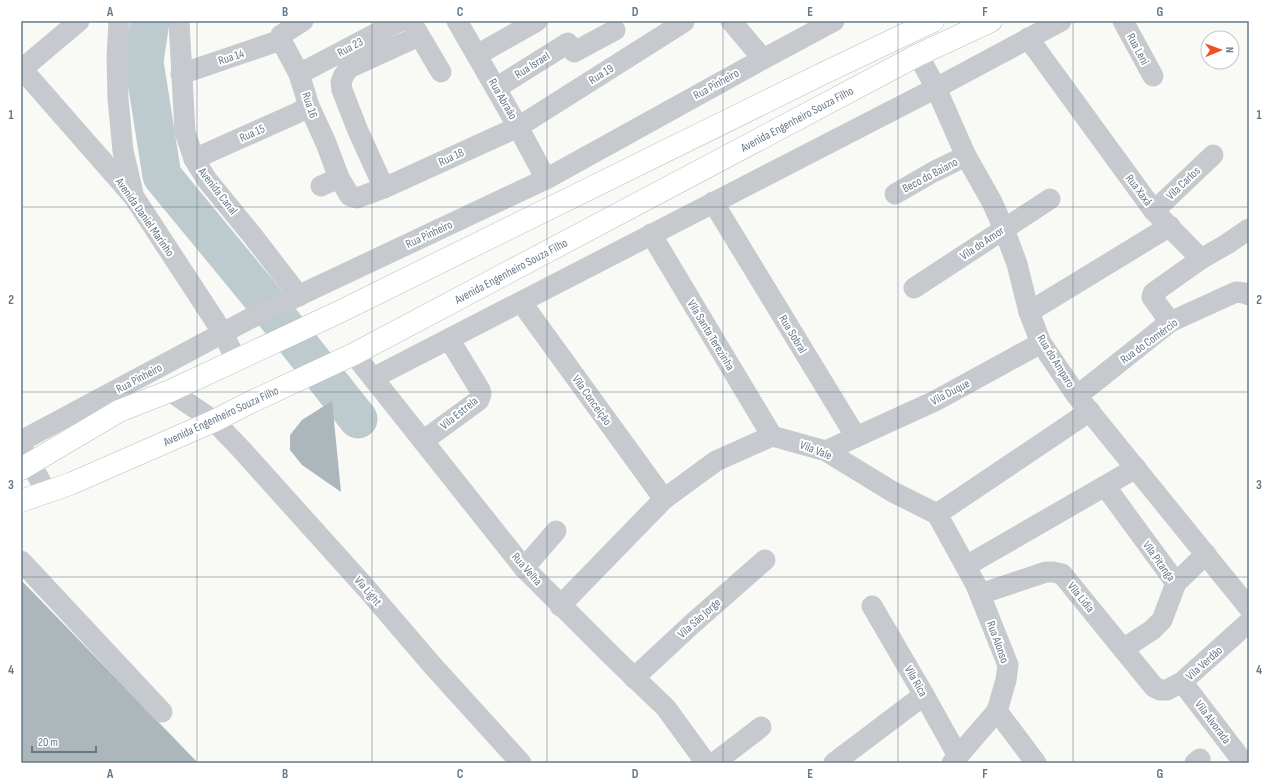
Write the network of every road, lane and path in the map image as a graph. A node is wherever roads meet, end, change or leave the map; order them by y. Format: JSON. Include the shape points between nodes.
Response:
{"nodes":[{"id":1,"x":79,"y":21,"type":"edge"},
{"id":2,"x":119,"y":21,"type":"edge"},
{"id":3,"x":301,"y":21,"type":"edge"},
{"id":4,"x":400,"y":21,"type":"edge"},
{"id":5,"x":538,"y":21,"type":"edge"},
{"id":6,"x":731,"y":21,"type":"edge"},
{"id":7,"x":834,"y":21,"type":"edge"},
{"id":8,"x":933,"y":21,"type":"edge"},
{"id":9,"x":991,"y":21,"type":"edge"},
{"id":10,"x":1061,"y":21,"type":"edge"},
{"id":11,"x":1123,"y":21,"type":"edge"},
{"id":12,"x":181,"y":22,"type":"edge"},
{"id":13,"x":684,"y":22,"type":"edge"},
{"id":14,"x":466,"y":24,"type":"edge"},
{"id":15,"x":612,"y":26,"type":"edge"},
{"id":16,"x":415,"y":28,"type":"edge"},
{"id":17,"x":282,"y":37,"type":"junction"},
{"id":18,"x":1028,"y":38,"type":"junction"},
{"id":19,"x":477,"y":55,"type":"junction"},
{"id":20,"x":918,"y":55,"type":"junction"},
{"id":21,"x":630,"y":56,"type":"junction"},
{"id":22,"x":763,"y":58,"type":"junction"},
{"id":23,"x":22,"y":69,"type":"edge"},
{"id":24,"x":441,"y":72,"type":"dead end"},
{"id":25,"x":182,"y":74,"type":"junction"},
{"id":26,"x":299,"y":74,"type":"junction"},
{"id":27,"x":1153,"y":76,"type":"dead end"},
{"id":28,"x":496,"y":88,"type":"junction"},
{"id":29,"x":936,"y":88,"type":"junction"},
{"id":30,"x":309,"y":106,"type":"junction"},
{"id":31,"x":518,"y":126,"type":"junction"},
{"id":32,"x":358,"y":131,"type":"junction"},
{"id":33,"x":326,"y":143,"type":"junction"},
{"id":34,"x":1213,"y":155,"type":"dead end"},
{"id":35,"x":966,"y":156,"type":"junction"},
{"id":36,"x":194,"y":159,"type":"junction"},
{"id":37,"x":546,"y":179,"type":"junction"},
{"id":38,"x":384,"y":188,"type":"junction"},
{"id":39,"x":895,"y":194,"type":"dead end"},
{"id":40,"x":134,"y":197,"type":"junction"},
{"id":41,"x":357,"y":198,"type":"joint"},
{"id":42,"x":1050,"y":199,"type":"dead end"},
{"id":43,"x":712,"y":202,"type":"junction"},
{"id":44,"x":1154,"y":211,"type":"junction"},
{"id":45,"x":1170,"y":226,"type":"junction"},
{"id":46,"x":1004,"y":229,"type":"junction"},
{"id":47,"x":1249,"y":229,"type":"edge"},
{"id":48,"x":651,"y":234,"type":"junction"},
{"id":49,"x":1201,"y":259,"type":"junction"},
{"id":50,"x":914,"y":288,"type":"dead end"},
{"id":51,"x":1249,"y":295,"type":"edge"},
{"id":52,"x":290,"y":300,"type":"junction"},
{"id":53,"x":521,"y":302,"type":"junction"},
{"id":54,"x":1029,"y":312,"type":"junction"},
{"id":55,"x":1170,"y":322,"type":"junction"},
{"id":56,"x":223,"y":333,"type":"junction"},
{"id":57,"x":449,"y":339,"type":"junction"},
{"id":58,"x":1041,"y":343,"type":"junction"},
{"id":59,"x":240,"y":359,"type":"junction"},
{"id":60,"x":366,"y":363,"type":"junction"},
{"id":61,"x":170,"y":391,"type":"junction"},
{"id":62,"x":1083,"y":403,"type":"junction"},
{"id":63,"x":214,"y":421,"type":"junction"},
{"id":64,"x":772,"y":436,"type":"junction"},
{"id":65,"x":856,"y":437,"type":"junction"},
{"id":66,"x":21,"y":441,"type":"edge"},
{"id":67,"x":423,"y":441,"type":"junction"},
{"id":68,"x":826,"y":451,"type":"junction"},
{"id":69,"x":24,"y":459,"type":"edge"},
{"id":70,"x":1136,"y":468,"type":"junction"},
{"id":71,"x":1105,"y":486,"type":"junction"},
{"id":72,"x":46,"y":493,"type":"junction"},
{"id":73,"x":664,"y":499,"type":"junction"},
{"id":74,"x":21,"y":501,"type":"edge"},
{"id":75,"x":937,"y":514,"type":"junction"},
{"id":76,"x":556,"y":531,"type":"dead end"},
{"id":77,"x":1206,"y":554,"type":"junction"},
{"id":78,"x":765,"y":560,"type":"dead end"},
{"id":79,"x":21,"y":561,"type":"edge"},
{"id":80,"x":966,"y":566,"type":"junction"},
{"id":81,"x":524,"y":568,"type":"junction"},
{"id":82,"x":1176,"y":583,"type":"junction"},
{"id":83,"x":980,"y":594,"type":"junction"},
{"id":84,"x":560,"y":606,"type":"junction"},
{"id":85,"x":872,"y":606,"type":"dead end"},
{"id":86,"x":1249,"y":608,"type":"edge"},
{"id":87,"x":1249,"y":622,"type":"edge"},
{"id":88,"x":1123,"y":649,"type":"junction"},
{"id":89,"x":634,"y":678,"type":"junction"},
{"id":90,"x":1182,"y":682,"type":"junction"},
{"id":91,"x":1154,"y":687,"type":"joint"},
{"id":92,"x":924,"y":695,"type":"junction"},
{"id":93,"x":997,"y":711,"type":"junction"},
{"id":94,"x":162,"y":712,"type":"dead end"},
{"id":95,"x":761,"y":728,"type":"dead end"},
{"id":96,"x":955,"y":760,"type":"edge"},
{"id":97,"x":1249,"y":761,"type":"edge"},
{"id":98,"x":521,"y":763,"type":"edge"},
{"id":99,"x":706,"y":763,"type":"edge"},
{"id":100,"x":714,"y":763,"type":"edge"},
{"id":101,"x":834,"y":763,"type":"edge"},
{"id":102,"x":1036,"y":763,"type":"edge"},
{"id":103,"x":1246,"y":763,"type":"edge"}],
"edges":[{"from":1,"to":23,"type":"street"},
{"from":2,"to":40,"type":"street","via":[[117,57],[123,151]]},
{"from":3,"to":17,"type":"street","name":"Rua 14"},
{"from":4,"to":26,"type":"street","name":"Rua 23"},
{"from":5,"to":19,"type":"street"},
{"from":6,"to":22,"type":"street"},
{"from":7,"to":22,"type":"street","name":"Rua Pinheiro"},
{"from":8,"to":59,"type":"main road"},
{"from":9,"to":20,"type":"main road","name":"Avenida Engenheiro Souza Filho"},
{"from":10,"to":18,"type":"street"},
{"from":11,"to":27,"type":"street","name":"Rua Leni"},
{"from":12,"to":25,"type":"street","name":"Avenida Canal"},
{"from":13,"to":21,"type":"street","name":"Rua 19"},
{"from":14,"to":19,"type":"street","name":"Rua Abraão"},
{"from":15,"to":21,"type":"street"},
{"from":15,"to":28,"type":"street","name":"Rua Israel"},
{"from":16,"to":24,"type":"street"},
{"from":16,"to":32,"type":"street","name":"Rua 23","via":[[349,68],[344,75],[341,82],[342,90]]},
{"from":17,"to":25,"type":"street","name":"Rua 14"},
{"from":17,"to":26,"type":"street","name":"Rua 16"},
{"from":18,"to":29,"type":"street"},
{"from":18,"to":44,"type":"street","name":"Rua Xaxá"},
{"from":19,"to":28,"type":"street","name":"Rua Abraão"},
{"from":20,"to":29,"type":"street","name":"Rua do Amparo"},
{"from":20,"to":60,"type":"main road","name":"Avenida Engenheiro Souza Filho"},
{"from":21,"to":31,"type":"street","name":"Rua 19"},
{"from":22,"to":37,"type":"street","name":"Rua Pinheiro"},
{"from":23,"to":40,"type":"street","name":"Avenida Daniel Marinho"},
{"from":25,"to":36,"type":"street","name":"Avenida Canal","via":[[185,132]]},
{"from":26,"to":30,"type":"street","name":"Rua 16"},
{"from":28,"to":31,"type":"street","name":"Rua Abraão"},
{"from":29,"to":35,"type":"street","name":"Rua do Amparo"},
{"from":29,"to":43,"type":"street"},
{"from":30,"to":33,"type":"street","name":"Rua 16"},
{"from":30,"to":36,"type":"street","name":"Rua 15"},
{"from":31,"to":37,"type":"street","name":"Rua Abraão"},
{"from":31,"to":38,"type":"street","name":"Rua 18"},
{"from":32,"to":33,"type":"street"},
{"from":32,"to":38,"type":"street"},
{"from":33,"to":41,"type":"street","name":"Rua 16","via":[[330,182]]},
{"from":34,"to":44,"type":"street","name":"Vila Carlos"},
{"from":35,"to":39,"type":"street","name":"Beco do Baiano"},
{"from":35,"to":46,"type":"street","name":"Rua do Amparo"},
{"from":36,"to":52,"type":"street","name":"Avenida Canal","via":[[206,180],[252,234]]},
{"from":37,"to":52,"type":"street","name":"Rua Pinheiro"},
{"from":38,"to":41,"type":"street","name":"Rua 18"},
{"from":40,"to":56,"type":"street","name":"Avenida Daniel Marinho"},
{"from":42,"to":46,"type":"street","name":"Vila do Amor"},
{"from":43,"to":48,"type":"street"},
{"from":43,"to":65,"type":"street","name":"Rua Sobral"},
{"from":44,"to":45,"type":"street","name":"Rua Xaxá"},
{"from":45,"to":49,"type":"street","name":"Rua Xaxá"},
{"from":45,"to":54,"type":"street"},
{"from":46,"to":50,"type":"street","name":"Vila do Amor"},
{"from":46,"to":54,"type":"street","name":"Rua do Amparo","via":[[1017,264]]},
{"from":47,"to":49,"type":"street"},
{"from":48,"to":53,"type":"street"},
{"from":48,"to":64,"type":"street","name":"Vila Santa Terezinha"},
{"from":49,"to":55,"type":"street","via":[[1153,293],[1152,297]]},
{"from":51,"to":55,"type":"street","name":"Rua do Comércio","via":[[1236,292]]},
{"from":52,"to":56,"type":"street","name":"Rua Pinheiro"},
{"from":53,"to":57,"type":"street"},
{"from":53,"to":73,"type":"street","name":"Vila Conceição"},
{"from":54,"to":58,"type":"street","name":"Rua do Amparo"},
{"from":55,"to":62,"type":"street","name":"Rua do Comércio"},
{"from":56,"to":59,"type":"street","name":"Avenida Daniel Marinho"},
{"from":56,"to":66,"type":"street","name":"Rua Pinheiro"},
{"from":57,"to":60,"type":"street"},
{"from":57,"to":67,"type":"street","name":"Vila Estrela","via":[[481,394],[479,400]]},
{"from":58,"to":62,"type":"street","name":"Rua do Amparo"},
{"from":58,"to":65,"type":"street","name":"Vila Duque","via":[[935,401]]},
{"from":59,"to":61,"type":"main road"},
{"from":60,"to":63,"type":"main road","name":"Avenida Engenheiro Souza Filho","via":[[268,394]]},
{"from":60,"to":67,"type":"street","name":"Rua Velha"},
{"from":61,"to":63,"type":"street","name":"Via Light"},
{"from":61,"to":69,"type":"main road","via":[[119,412]]},
{"from":62,"to":70,"type":"street","name":"Rua do Amparo"},
{"from":62,"to":75,"type":"street"},
{"from":63,"to":72,"type":"main road","name":"Avenida Engenheiro Souza Filho"},
{"from":63,"to":98,"type":"street","name":"Via Light"},
{"from":64,"to":68,"type":"street","name":"Vila Vale"},
{"from":64,"to":73,"type":"street","via":[[716,462]]},
{"from":65,"to":68,"type":"street"},
{"from":67,"to":81,"type":"street","name":"Rua Velha"},
{"from":68,"to":75,"type":"street","name":"Vila Vale","via":[[893,492]]},
{"from":69,"to":72,"type":"street"},
{"from":70,"to":71,"type":"street"},
{"from":70,"to":77,"type":"street","name":"Rua do Amparo"},
{"from":71,"to":80,"type":"street"},
{"from":71,"to":82,"type":"street","name":"Vila Pitanga"},
{"from":72,"to":74,"type":"main road","name":"Avenida Engenheiro Souza Filho"},
{"from":73,"to":84,"type":"street"},
{"from":75,"to":80,"type":"street","name":"Rua Alonso"},
{"from":76,"to":81,"type":"street"},
{"from":77,"to":82,"type":"street"},
{"from":77,"to":86,"type":"street","name":"Rua do Amparo"},
{"from":78,"to":89,"type":"street","name":"Vila São Jorge"},
{"from":79,"to":94,"type":"street"},
{"from":80,"to":83,"type":"street","name":"Rua Alonso"},
{"from":81,"to":84,"type":"street","name":"Rua Velha"},
{"from":82,"to":88,"type":"street","name":"Vila Pitanga","via":[[1162,620]]},
{"from":83,"to":88,"type":"street","name":"Vila Lidia","via":[[1046,572],[1062,574]]},
{"from":83,"to":93,"type":"street","name":"Rua Alonso","via":[[1008,665]]},
{"from":84,"to":89,"type":"street","name":"Rua Velha"},
{"from":85,"to":92,"type":"street","name":"Vila Rica"},
{"from":87,"to":90,"type":"street","name":"Vila Verdão"},
{"from":88,"to":91,"type":"street","name":"Vila Lidia"},
{"from":89,"to":99,"type":"street","name":"Rua Velha","via":[[666,708]]},
{"from":90,"to":91,"type":"street","name":"Vila Verdão","via":[[1167,690]]},
{"from":90,"to":103,"type":"street","name":"Vila Alvorada"},
{"from":92,"to":96,"type":"street","name":"Vila Rica"},
{"from":92,"to":101,"type":"street"},
{"from":93,"to":96,"type":"street","name":"Rua Alonso"},
{"from":93,"to":102,"type":"street"},
{"from":95,"to":100,"type":"street"},
{"from":97,"to":103,"type":"street"}]}
